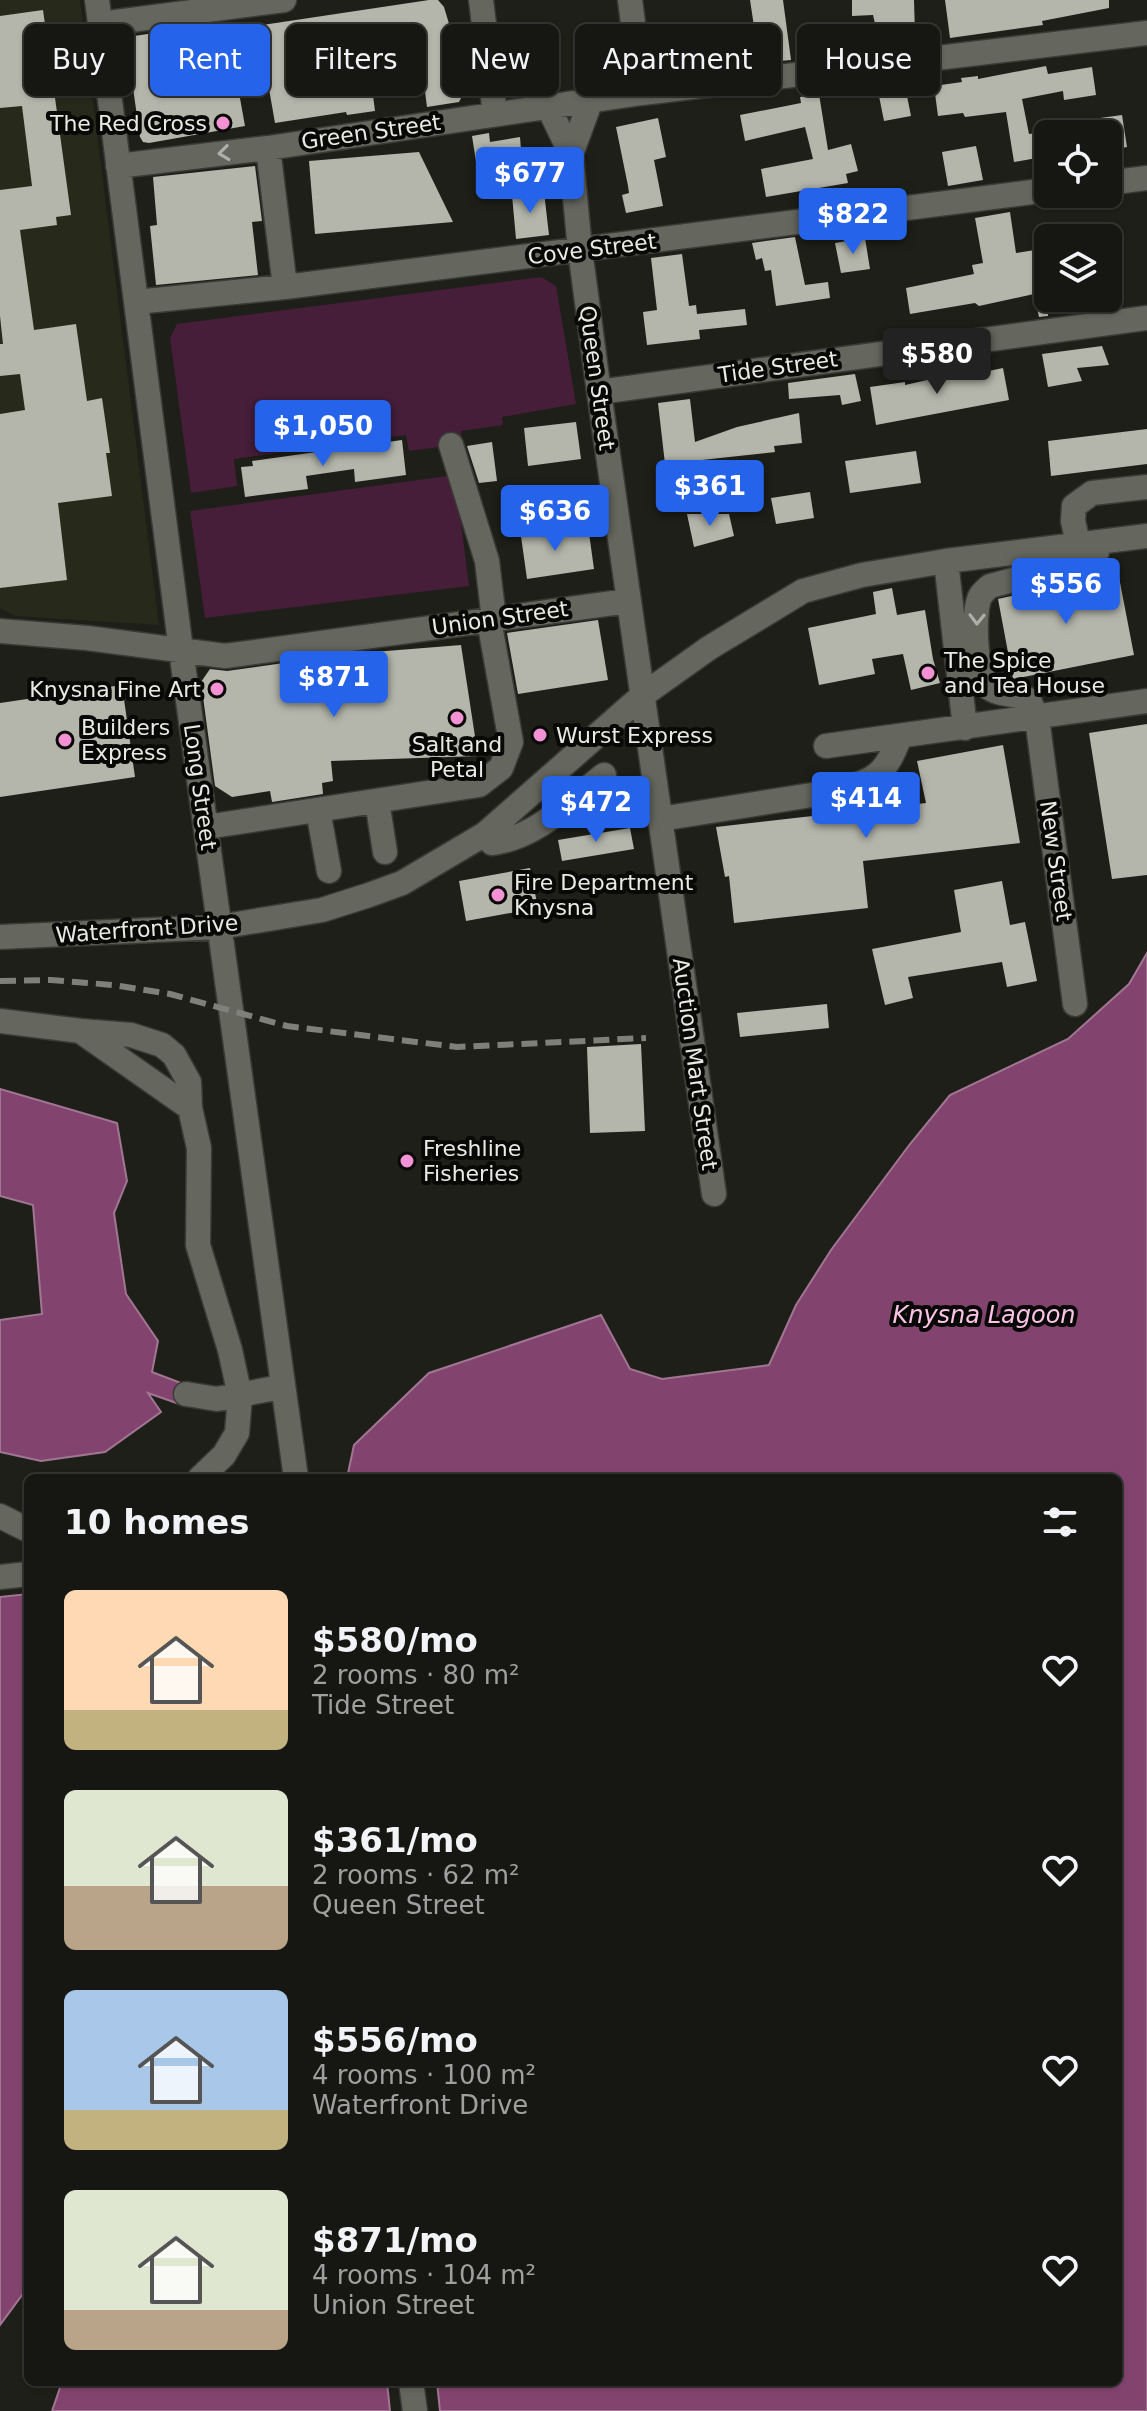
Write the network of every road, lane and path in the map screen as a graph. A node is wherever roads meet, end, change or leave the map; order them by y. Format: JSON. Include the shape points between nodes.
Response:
{"nodes":[{"id":1,"x":284,"y":0,"type":"edge"},
{"id":2,"x":481,"y":0,"type":"edge"},
{"id":3,"x":630,"y":0,"type":"edge"},
{"id":4,"x":98,"y":12,"type":"edge"},
{"id":5,"x":633,"y":24,"type":"edge"},
{"id":6,"x":1147,"y":33,"type":"edge"},
{"id":7,"x":781,"y":76,"type":"edge"},
{"id":8,"x":620,"y":96,"type":"edge"},
{"id":9,"x":591,"y":100,"type":"junction"},
{"id":10,"x":548,"y":106,"type":"junction"},
{"id":11,"x":495,"y":114,"type":"junction"},
{"id":12,"x":268,"y":148,"type":"junction"},
{"id":13,"x":571,"y":154,"type":"junction"},
{"id":14,"x":118,"y":166,"type":"junction"},
{"id":15,"x":1147,"y":178,"type":"edge"},
{"id":16,"x":1122,"y":181,"type":"edge"},
{"id":17,"x":1034,"y":192,"type":"edge"},
{"id":18,"x":580,"y":250,"type":"junction"},
{"id":19,"x":285,"y":287,"type":"junction"},
{"id":20,"x":136,"y":302,"type":"junction"},
{"id":21,"x":1147,"y":318,"type":"edge"},
{"id":22,"x":599,"y":392,"type":"junction"},
{"id":23,"x":451,"y":445,"type":"dead end"},
{"id":24,"x":479,"y":483,"type":"dead end"},
{"id":25,"x":1147,"y":487,"type":"edge"},
{"id":26,"x":1147,"y":536,"type":"edge"},
{"id":27,"x":1089,"y":543,"type":"junction"},
{"id":28,"x":487,"y":561,"type":"junction"},
{"id":29,"x":946,"y":561,"type":"junction"},
{"id":30,"x":628,"y":601,"type":"junction"},
{"id":31,"x":492,"y":619,"type":"junction"},
{"id":32,"x":0,"y":631,"type":"edge"},
{"id":33,"x":181,"y":650,"type":"junction"},
{"id":34,"x":643,"y":695,"type":"junction"},
{"id":35,"x":1147,"y":701,"type":"edge"},
{"id":36,"x":1037,"y":718,"type":"junction"},
{"id":37,"x":965,"y":728,"type":"junction"},
{"id":38,"x":900,"y":736,"type":"junction"},
{"id":39,"x":826,"y":746,"type":"dead end"},
{"id":40,"x":604,"y":775,"type":"dead end"},
{"id":41,"x":377,"y":801,"type":"junction"},
{"id":42,"x":318,"y":810,"type":"junction"},
{"id":43,"x":660,"y":819,"type":"junction"},
{"id":44,"x":206,"y":827,"type":"junction"},
{"id":45,"x":485,"y":834,"type":"junction"},
{"id":46,"x":385,"y":852,"type":"dead end"},
{"id":47,"x":329,"y":871,"type":"dead end"},
{"id":48,"x":219,"y":927,"type":"junction"},
{"id":49,"x":0,"y":937,"type":"edge"},
{"id":50,"x":1075,"y":1004,"type":"dead end"},
{"id":51,"x":0,"y":1021,"type":"edge"},
{"id":52,"x":81,"y":1031,"type":"junction"},
{"id":53,"x":190,"y":1108,"type":"junction"},
{"id":54,"x":714,"y":1194,"type":"dead end"},
{"id":55,"x":281,"y":1387,"type":"junction"},
{"id":56,"x":186,"y":1394,"type":"dead end"},
{"id":57,"x":240,"y":1396,"type":"junction"},
{"id":58,"x":204,"y":1474,"type":"edge"},
{"id":59,"x":295,"y":1474,"type":"edge"},
{"id":60,"x":0,"y":1516,"type":"edge"},
{"id":61,"x":24,"y":1528,"type":"edge"},
{"id":62,"x":24,"y":1574,"type":"edge"},
{"id":63,"x":0,"y":1577,"type":"edge"},
{"id":64,"x":412,"y":2386,"type":"edge"},
{"id":65,"x":415,"y":2411,"type":"edge"}],
"edges":[{"from":1,"to":4,"type":"street"},
{"from":2,"to":11,"type":"street"},
{"from":3,"to":5,"type":"street"},
{"from":4,"to":14,"type":"street","name":"Long Street"},
{"from":6,"to":7,"type":"street","name":"Green Street"},
{"from":8,"to":9,"type":"street","name":"Green Street"},
{"from":9,"to":10,"type":"street","name":"Green Street"},
{"from":9,"to":13,"type":"street","name":"Queen Street"},
{"from":10,"to":11,"type":"street","name":"Green Street"},
{"from":10,"to":13,"type":"street","name":"Queen Street"},
{"from":11,"to":12,"type":"street","name":"Green Street"},
{"from":12,"to":14,"type":"street","name":"Green Street","one_way":true},
{"from":12,"to":19,"type":"street"},
{"from":13,"to":18,"type":"street","name":"Queen Street"},
{"from":14,"to":20,"type":"street","name":"Long Street"},
{"from":15,"to":16,"type":"street"},
{"from":17,"to":18,"type":"street","name":"Cove Street"},
{"from":18,"to":19,"type":"street","name":"Cove Street"},
{"from":18,"to":22,"type":"street","name":"Queen Street"},
{"from":19,"to":20,"type":"street","name":"Cove Street"},
{"from":20,"to":33,"type":"street","name":"Long Street"},
{"from":21,"to":22,"type":"street","name":"Tide Street"},
{"from":22,"to":30,"type":"street","name":"Queen Street"},
{"from":23,"to":28,"type":"street"},
{"from":24,"to":28,"type":"street"},
{"from":25,"to":27,"type":"street","via":[[1092,493],[1074,506],[1073,521]]},
{"from":26,"to":27,"type":"street","name":"Waterfront Drive"},
{"from":27,"to":29,"type":"street","name":"Waterfront Drive"},
{"from":27,"to":36,"type":"street","one_way":true,"via":[[1097,552],[1086,561],[994,584],[980,595],[980,676],[990,689],[1029,700]]},
{"from":28,"to":31,"type":"street"},
{"from":29,"to":34,"type":"street","name":"Waterfront Drive","via":[[803,591]]},
{"from":29,"to":37,"type":"street"},
{"from":30,"to":31,"type":"street","name":"Union Street"},
{"from":30,"to":34,"type":"street","name":"Queen Street"},
{"from":31,"to":33,"type":"street","name":"Union Street","via":[[225,656]]},
{"from":31,"to":41,"type":"street","via":[[511,742],[501,768],[479,785]]},
{"from":32,"to":33,"type":"street","name":"Union Street"},
{"from":33,"to":44,"type":"street","name":"Long Street"},
{"from":34,"to":43,"type":"street","name":"Auction Mart Street"},
{"from":34,"to":45,"type":"street","name":"Waterfront Drive"},
{"from":35,"to":36,"type":"street"},
{"from":36,"to":37,"type":"street"},
{"from":36,"to":50,"type":"street","name":"New Street"},
{"from":37,"to":38,"type":"street"},
{"from":38,"to":39,"type":"street"},
{"from":38,"to":43,"type":"street","via":[[890,761],[862,783]]},
{"from":40,"to":45,"type":"street","via":[[527,833],[492,843]]},
{"from":41,"to":42,"type":"street"},
{"from":41,"to":46,"type":"street"},
{"from":42,"to":44,"type":"street"},
{"from":42,"to":47,"type":"street"},
{"from":43,"to":54,"type":"street","name":"Auction Mart Street"},
{"from":44,"to":48,"type":"street","name":"Long Street"},
{"from":45,"to":48,"type":"street","name":"Waterfront Drive","via":[[402,883],[369,895],[322,910]]},
{"from":48,"to":49,"type":"street","name":"Waterfront Drive"},
{"from":48,"to":55,"type":"street","name":"Long Street"},
{"from":51,"to":52,"type":"street"},
{"from":52,"to":53,"type":"street"},
{"from":52,"to":53,"type":"street","via":[[131,1035],[162,1045],[189,1082]]},
{"from":53,"to":57,"type":"street","via":[[199,1148],[198,1245]]},
{"from":55,"to":57,"type":"street"},
{"from":55,"to":59,"type":"street","name":"Long Street"},
{"from":56,"to":57,"type":"street"},
{"from":57,"to":58,"type":"street","via":[[237,1433]]},
{"from":60,"to":61,"type":"street"},
{"from":62,"to":63,"type":"street"},
{"from":64,"to":65,"type":"street"}]}
